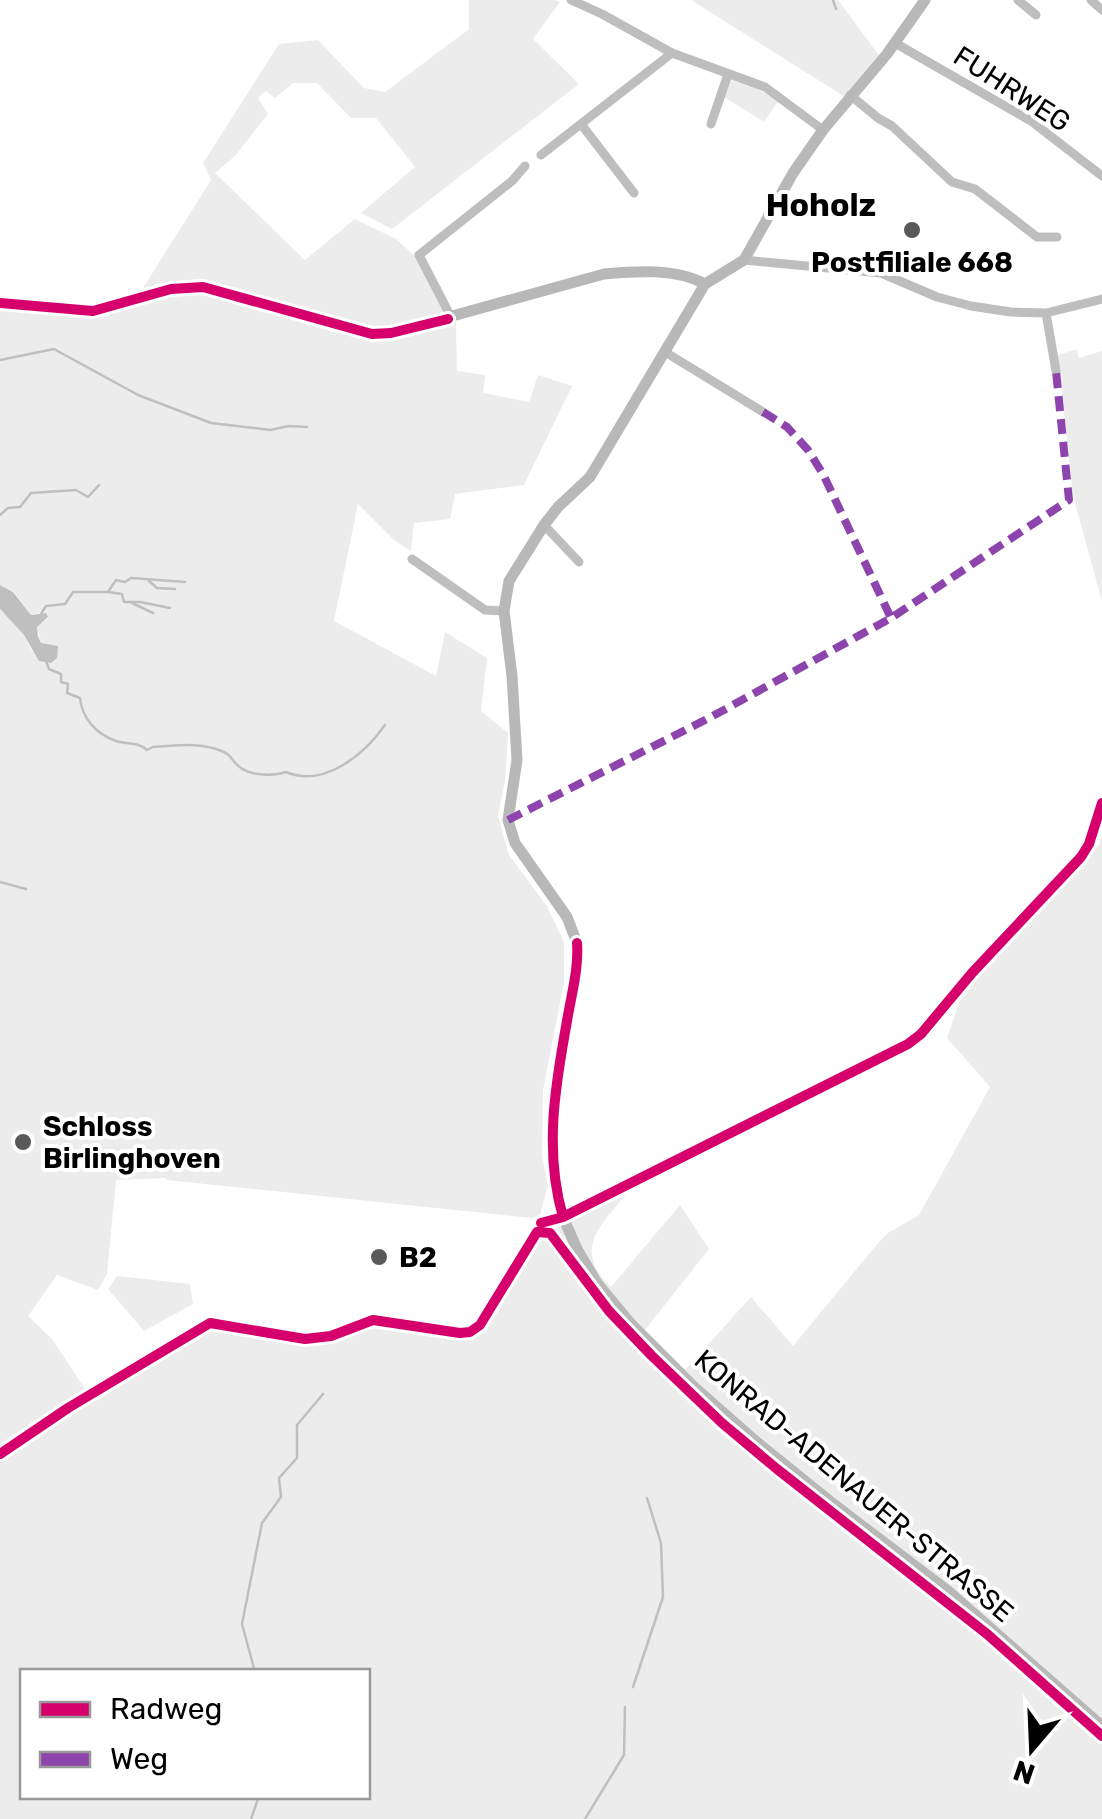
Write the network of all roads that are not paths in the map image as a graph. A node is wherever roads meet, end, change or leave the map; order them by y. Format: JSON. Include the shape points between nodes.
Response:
{"nodes":[{"id":1,"x":571,"y":0,"type":"edge"},
{"id":2,"x":926,"y":0,"type":"edge"},
{"id":3,"x":1018,"y":0,"type":"edge"},
{"id":4,"x":1091,"y":0,"type":"edge"},
{"id":5,"x":1102,"y":10,"type":"edge"},
{"id":6,"x":1036,"y":15,"type":"dead end"},
{"id":7,"x":895,"y":42,"type":"junction"},
{"id":8,"x":672,"y":53,"type":"junction"},
{"id":9,"x":728,"y":74,"type":"junction"},
{"id":10,"x":850,"y":95,"type":"junction"},
{"id":11,"x":582,"y":124,"type":"junction"},
{"id":12,"x":711,"y":124,"type":"dead end"},
{"id":13,"x":823,"y":130,"type":"junction"},
{"id":14,"x":541,"y":155,"type":"dead end"},
{"id":15,"x":526,"y":166,"type":"dead end"},
{"id":16,"x":1102,"y":176,"type":"edge"},
{"id":17,"x":634,"y":193,"type":"dead end"},
{"id":18,"x":1057,"y":237,"type":"dead end"},
{"id":19,"x":744,"y":260,"type":"junction"},
{"id":20,"x":706,"y":284,"type":"junction"},
{"id":21,"x":1102,"y":299,"type":"edge"},
{"id":22,"x":0,"y":303,"type":"edge"},
{"id":23,"x":1046,"y":313,"type":"junction"},
{"id":24,"x":449,"y":318,"type":"junction"},
{"id":25,"x":665,"y":352,"type":"junction"},
{"id":26,"x":1056,"y":371,"type":"dead end"},
{"id":27,"x":764,"y":412,"type":"dead end"},
{"id":28,"x":544,"y":524,"type":"junction"},
{"id":29,"x":412,"y":558,"type":"dead end"},
{"id":30,"x":579,"y":562,"type":"dead end"},
{"id":31,"x":504,"y":611,"type":"junction"},
{"id":32,"x":1102,"y":1726,"type":"edge"}],
"edges":[{"from":1,"to":8,"type":"street"},
{"from":2,"to":7,"type":"street"},
{"from":3,"to":6,"type":"street"},
{"from":4,"to":5,"type":"street"},
{"from":7,"to":10,"type":"street"},
{"from":7,"to":16,"type":"street","name":"FUHRWEG","via":[[1028,120]]},
{"from":8,"to":9,"type":"street"},
{"from":8,"to":11,"type":"street"},
{"from":9,"to":12,"type":"street"},
{"from":9,"to":13,"type":"street","via":[[765,87]]},
{"from":10,"to":13,"type":"street"},
{"from":10,"to":18,"type":"street","via":[[952,182],[975,188],[1037,237]]},
{"from":11,"to":14,"type":"street"},
{"from":11,"to":17,"type":"street"},
{"from":13,"to":19,"type":"street"},
{"from":15,"to":24,"type":"street","via":[[419,255]]},
{"from":19,"to":20,"type":"street"},
{"from":19,"to":23,"type":"street","via":[[881,272],[972,306]]},
{"from":20,"to":24,"type":"street","via":[[691,276],[604,274]]},
{"from":20,"to":25,"type":"street"},
{"from":21,"to":23,"type":"street"},
{"from":22,"to":24,"type":"street","via":[[94,310],[187,287],[372,334]]},
{"from":23,"to":26,"type":"street"},
{"from":25,"to":27,"type":"street"},
{"from":25,"to":28,"type":"street","via":[[590,477]]},
{"from":28,"to":30,"type":"street"},
{"from":28,"to":31,"type":"street","via":[[509,581]]},
{"from":29,"to":31,"type":"street","via":[[485,610]]},
{"from":31,"to":32,"type":"street","name":"KONRAD-ADENAUER-STRASSE","via":[[517,737],[511,836],[568,917],[577,943],[552,1117],[553,1167],[576,1249],[631,1324],[694,1387],[948,1591]]}]}
